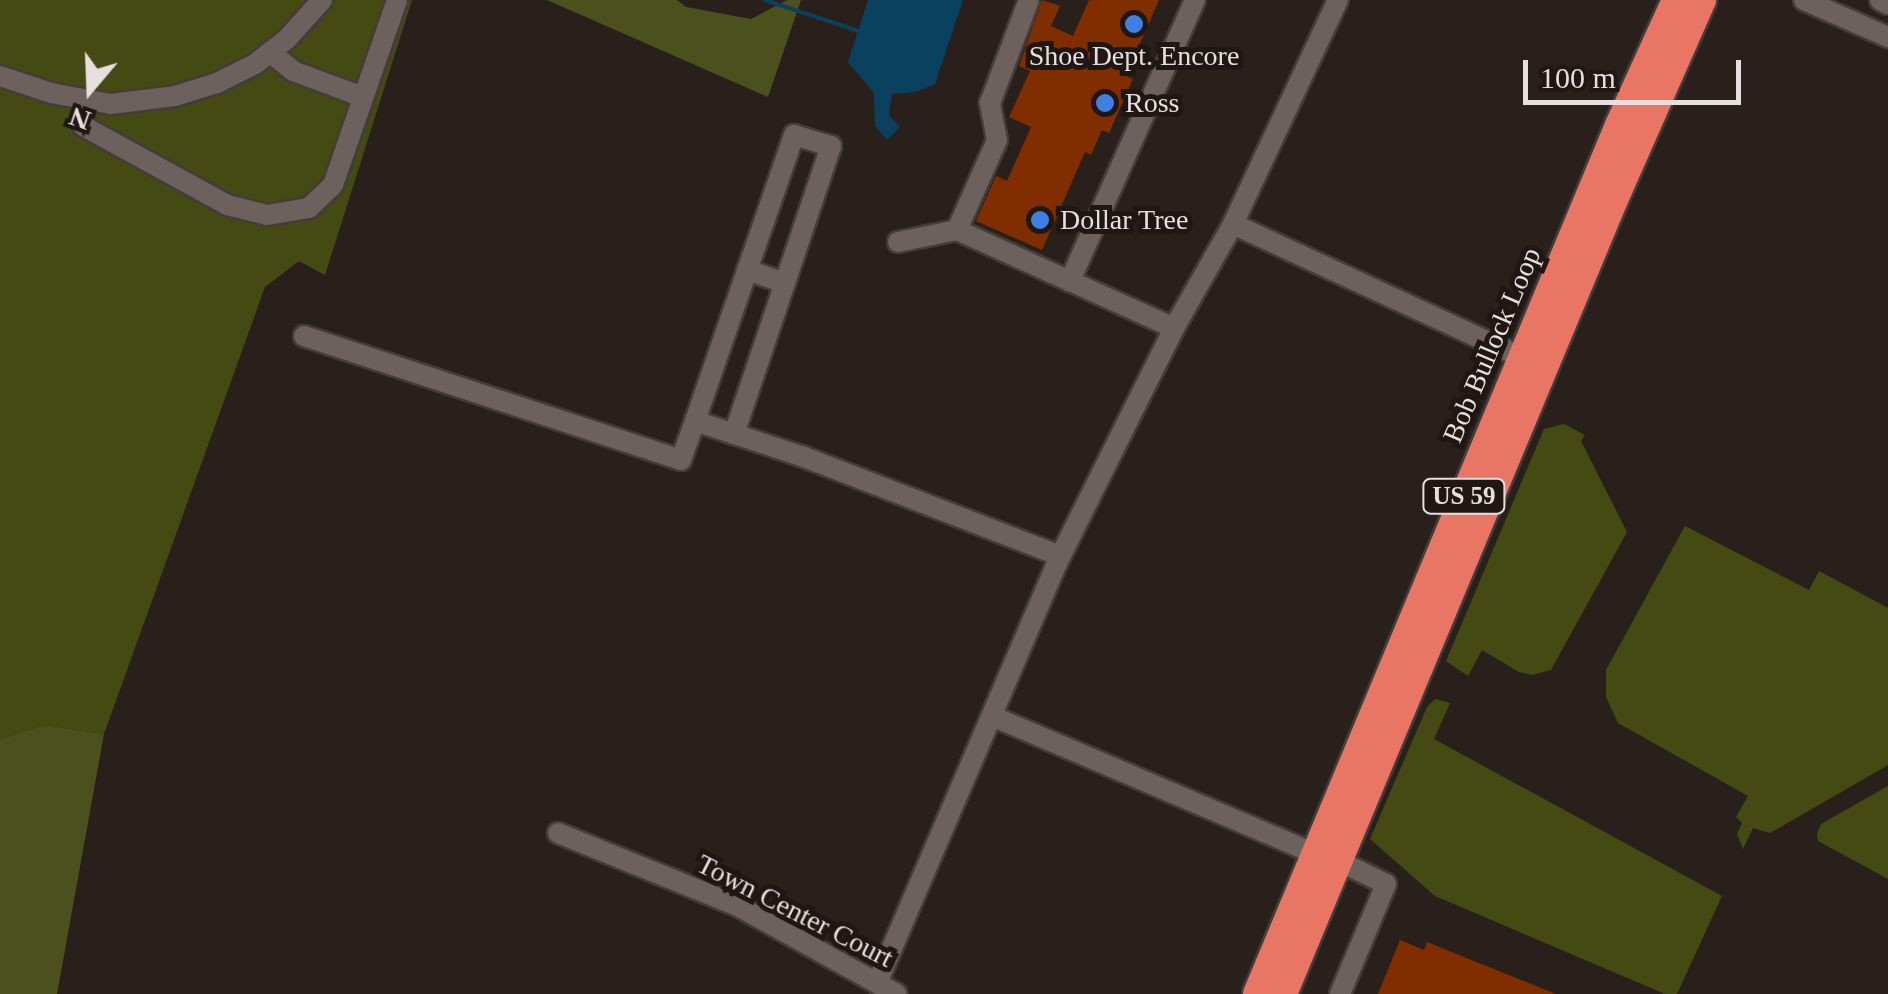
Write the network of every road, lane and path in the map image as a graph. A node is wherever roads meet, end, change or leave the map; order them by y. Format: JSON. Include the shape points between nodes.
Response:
{"nodes":[{"id":1,"x":322,"y":0,"type":"edge"},
{"id":2,"x":397,"y":0,"type":"edge"},
{"id":3,"x":1028,"y":0,"type":"edge"},
{"id":4,"x":1195,"y":0,"type":"edge"},
{"id":5,"x":1338,"y":0,"type":"edge"},
{"id":6,"x":1673,"y":0,"type":"edge"},
{"id":7,"x":1702,"y":0,"type":"edge"},
{"id":8,"x":1716,"y":0,"type":"edge"},
{"id":9,"x":1804,"y":0,"type":"edge"},
{"id":10,"x":1880,"y":0,"type":"edge"},
{"id":11,"x":1888,"y":4,"type":"edge"},
{"id":12,"x":1675,"y":31,"type":"junction"},
{"id":13,"x":1888,"y":38,"type":"edge"},
{"id":14,"x":271,"y":53,"type":"junction"},
{"id":15,"x":0,"y":76,"type":"edge"},
{"id":16,"x":363,"y":96,"type":"junction"},
{"id":17,"x":84,"y":126,"type":"dead end"},
{"id":18,"x":1233,"y":224,"type":"junction"},
{"id":19,"x":957,"y":230,"type":"junction"},
{"id":20,"x":898,"y":242,"type":"dead end"},
{"id":21,"x":747,"y":270,"type":"junction"},
{"id":22,"x":1070,"y":281,"type":"junction"},
{"id":23,"x":785,"y":283,"type":"junction"},
{"id":24,"x":1174,"y":328,"type":"junction"},
{"id":25,"x":304,"y":336,"type":"dead end"},
{"id":26,"x":1522,"y":358,"type":"junction"},
{"id":27,"x":695,"y":421,"type":"junction"},
{"id":28,"x":734,"y":434,"type":"junction"},
{"id":29,"x":1060,"y":556,"type":"junction"},
{"id":30,"x":992,"y":716,"type":"junction"},
{"id":31,"x":558,"y":833,"type":"dead end"},
{"id":32,"x":1327,"y":857,"type":"junction"},
{"id":33,"x":877,"y":982,"type":"junction"},
{"id":34,"x":1288,"y":982,"type":"edge"},
{"id":35,"x":896,"y":994,"type":"edge"},
{"id":36,"x":1257,"y":994,"type":"edge"},
{"id":37,"x":1340,"y":994,"type":"edge"}],
"edges":[{"from":1,"to":14,"type":"street"},
{"from":2,"to":16,"type":"street"},
{"from":3,"to":19,"type":"street","via":[[990,103],[997,140]]},
{"from":4,"to":22,"type":"street"},
{"from":5,"to":18,"type":"street"},
{"from":6,"to":12,"type":"highway"},
{"from":7,"to":12,"type":"highway","name":"Bob Bullock Loop","number":"US 59"},
{"from":8,"to":12,"type":"highway"},
{"from":9,"to":13,"type":"street"},
{"from":10,"to":11,"type":"street"},
{"from":12,"to":26,"type":"highway","name":"Bob Bullock Loop","number":"US 59"},
{"from":12,"to":32,"type":"highway","name":"Bob Bullock Loop","number":"US 59"},
{"from":14,"to":15,"type":"street","via":[[217,83],[131,103],[89,101]]},
{"from":14,"to":16,"type":"street","via":[[293,71]]},
{"from":16,"to":17,"type":"street","via":[[326,195],[309,208],[282,214],[227,205]]},
{"from":18,"to":24,"type":"street"},
{"from":18,"to":26,"type":"street"},
{"from":19,"to":20,"type":"street"},
{"from":19,"to":22,"type":"street"},
{"from":21,"to":23,"type":"street"},
{"from":21,"to":23,"type":"street","via":[[794,134],[831,146]]},
{"from":21,"to":27,"type":"street"},
{"from":22,"to":24,"type":"street"},
{"from":23,"to":28,"type":"street"},
{"from":24,"to":29,"type":"street"},
{"from":25,"to":27,"type":"street","via":[[681,460]]},
{"from":26,"to":32,"type":"highway","name":"Bob Bullock Loop","number":"US 59","via":[[1368,729]]},
{"from":27,"to":28,"type":"street"},
{"from":28,"to":29,"type":"street"},
{"from":29,"to":30,"type":"street"},
{"from":30,"to":32,"type":"street"},
{"from":30,"to":33,"type":"street"},
{"from":31,"to":33,"type":"street","name":"Town Center Court","via":[[740,906]]},
{"from":32,"to":34,"type":"highway","name":"Bob Bullock Loop","number":"US 59"},
{"from":32,"to":36,"type":"highway","name":"Bob Bullock Loop","number":"US 59"},
{"from":32,"to":37,"type":"street","via":[[1386,884]]},
{"from":33,"to":35,"type":"street","name":"Town Center Court"}]}
